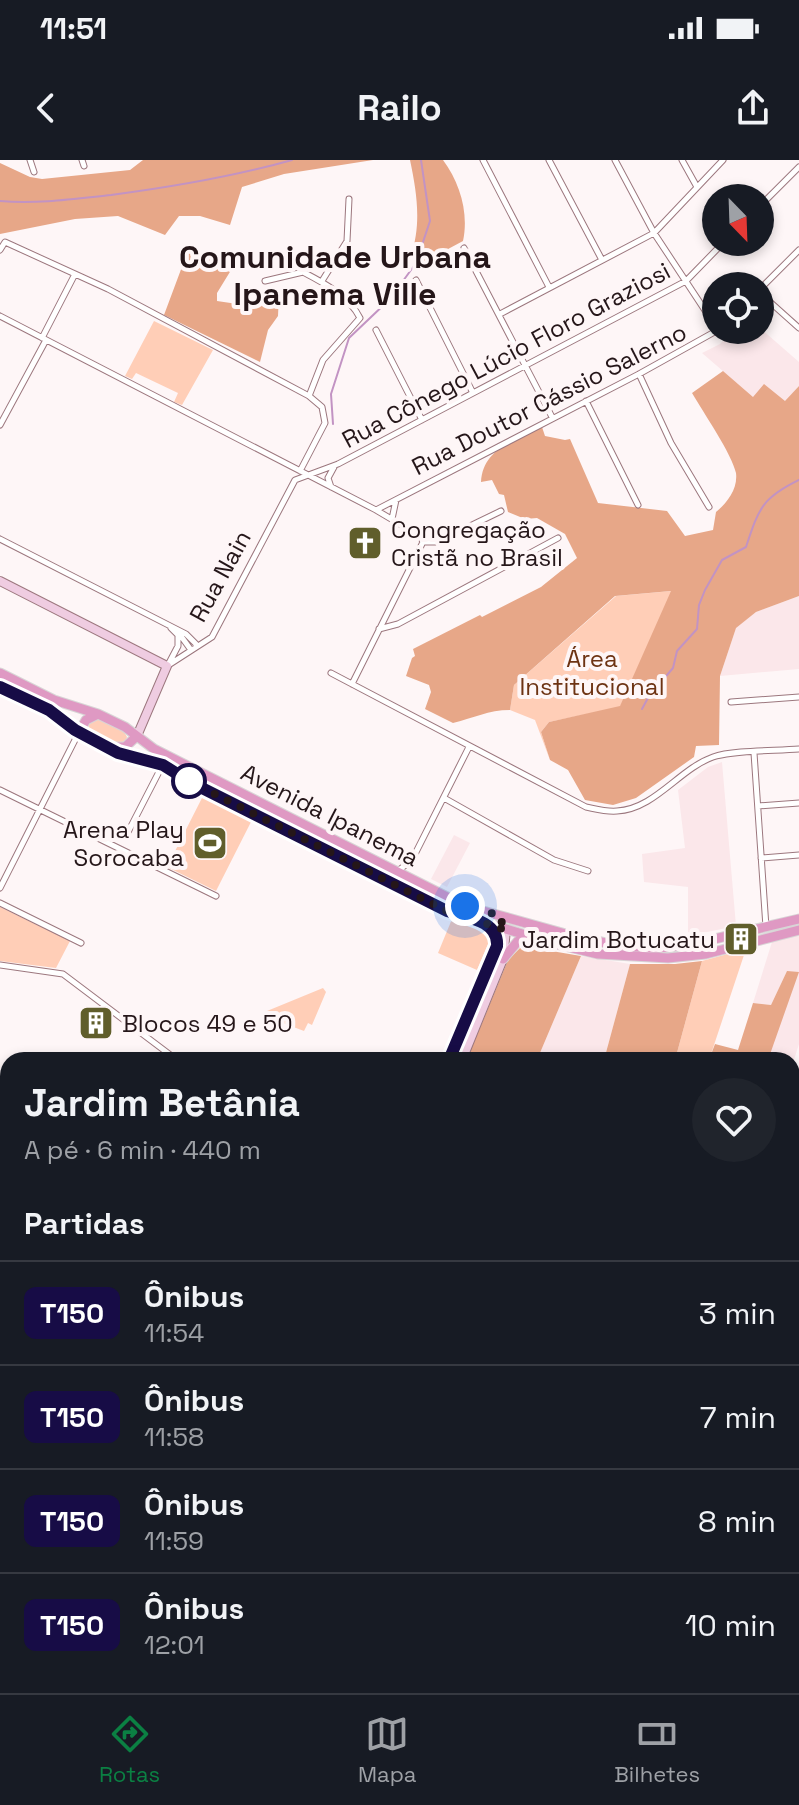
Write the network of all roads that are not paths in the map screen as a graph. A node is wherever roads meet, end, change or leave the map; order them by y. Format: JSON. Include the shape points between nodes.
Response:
{"nodes":[{"id":1,"x":30,"y":160,"type":"edge"},
{"id":2,"x":483,"y":160,"type":"edge"},
{"id":3,"x":549,"y":160,"type":"edge"},
{"id":4,"x":615,"y":160,"type":"edge"},
{"id":5,"x":682,"y":160,"type":"edge"},
{"id":6,"x":723,"y":160,"type":"edge"},
{"id":7,"x":799,"y":167,"type":"edge"},
{"id":8,"x":34,"y":172,"type":"dead end"},
{"id":9,"x":697,"y":187,"type":"junction"},
{"id":10,"x":774,"y":192,"type":"edge"},
{"id":11,"x":349,"y":199,"type":"dead end"},
{"id":12,"x":654,"y":233,"type":"junction"},
{"id":13,"x":464,"y":248,"type":"dead end"},
{"id":14,"x":0,"y":250,"type":"edge"},
{"id":15,"x":799,"y":250,"type":"edge"},
{"id":16,"x":710,"y":256,"type":"edge"},
{"id":17,"x":602,"y":260,"type":"junction"},
{"id":18,"x":75,"y":274,"type":"junction"},
{"id":19,"x":774,"y":276,"type":"edge"},
{"id":20,"x":416,"y":280,"type":"dead end"},
{"id":21,"x":265,"y":281,"type":"dead end"},
{"id":22,"x":322,"y":281,"type":"junction"},
{"id":23,"x":686,"y":281,"type":"junction"},
{"id":24,"x":549,"y":287,"type":"junction"},
{"id":25,"x":774,"y":304,"type":"edge"},
{"id":26,"x":702,"y":305,"type":"edge"},
{"id":27,"x":500,"y":314,"type":"junction"},
{"id":28,"x":0,"y":316,"type":"edge"},
{"id":29,"x":799,"y":328,"type":"edge"},
{"id":30,"x":376,"y":330,"type":"dead end"},
{"id":31,"x":702,"y":337,"type":"edge"},
{"id":32,"x":44,"y":339,"type":"junction"},
{"id":33,"x":526,"y":365,"type":"junction"},
{"id":34,"x":639,"y":374,"type":"junction"},
{"id":35,"x":473,"y":393,"type":"junction"},
{"id":36,"x":309,"y":396,"type":"junction"},
{"id":37,"x":586,"y":401,"type":"junction"},
{"id":38,"x":552,"y":417,"type":"junction"},
{"id":39,"x":422,"y":420,"type":"junction"},
{"id":40,"x":0,"y":425,"type":"edge"},
{"id":41,"x":338,"y":464,"type":"junction"},
{"id":42,"x":288,"y":465,"type":"junction"},
{"id":43,"x":302,"y":473,"type":"junction"},
{"id":44,"x":328,"y":478,"type":"junction"},
{"id":45,"x":317,"y":480,"type":"junction"},
{"id":46,"x":291,"y":486,"type":"junction"},
{"id":47,"x":333,"y":489,"type":"junction"},
{"id":48,"x":396,"y":499,"type":"junction"},
{"id":49,"x":638,"y":505,"type":"dead end"},
{"id":50,"x":709,"y":507,"type":"dead end"},
{"id":51,"x":376,"y":510,"type":"junction"},
{"id":52,"x":501,"y":511,"type":"dead end"},
{"id":53,"x":392,"y":519,"type":"junction"},
{"id":54,"x":558,"y":538,"type":"dead end"},
{"id":55,"x":0,"y":539,"type":"edge"},
{"id":56,"x":423,"y":542,"type":"junction"},
{"id":57,"x":0,"y":581,"type":"edge"},
{"id":58,"x":168,"y":625,"type":"junction"},
{"id":59,"x":379,"y":629,"type":"junction"},
{"id":60,"x":185,"y":633,"type":"junction"},
{"id":61,"x":212,"y":637,"type":"junction"},
{"id":62,"x":194,"y":649,"type":"junction"},
{"id":63,"x":167,"y":666,"type":"junction"},
{"id":64,"x":0,"y":673,"type":"edge"},
{"id":65,"x":331,"y":673,"type":"dead end"},
{"id":66,"x":352,"y":684,"type":"junction"},
{"id":67,"x":0,"y":687,"type":"edge"},
{"id":68,"x":799,"y":697,"type":"edge"},
{"id":69,"x":731,"y":702,"type":"dead end"},
{"id":70,"x":98,"y":714,"type":"junction"},
{"id":71,"x":79,"y":732,"type":"junction"},
{"id":72,"x":137,"y":736,"type":"junction"},
{"id":73,"x":92,"y":740,"type":"junction"},
{"id":74,"x":469,"y":747,"type":"junction"},
{"id":75,"x":799,"y":749,"type":"edge"},
{"id":76,"x":754,"y":753,"type":"junction"},
{"id":77,"x":163,"y":765,"type":"junction"},
{"id":78,"x":0,"y":790,"type":"edge"},
{"id":79,"x":444,"y":798,"type":"junction"},
{"id":80,"x":799,"y":803,"type":"edge"},
{"id":81,"x":758,"y":806,"type":"junction"},
{"id":82,"x":40,"y":810,"type":"junction"},
{"id":83,"x":126,"y":836,"type":"dead end"},
{"id":84,"x":799,"y":855,"type":"edge"},
{"id":85,"x":761,"y":858,"type":"junction"},
{"id":86,"x":412,"y":860,"type":"junction"},
{"id":87,"x":588,"y":871,"type":"dead end"},
{"id":88,"x":397,"y":872,"type":"junction"},
{"id":89,"x":413,"y":879,"type":"junction"},
{"id":90,"x":0,"y":888,"type":"edge"},
{"id":91,"x":216,"y":896,"type":"dead end"},
{"id":92,"x":0,"y":903,"type":"edge"},
{"id":93,"x":498,"y":915,"type":"junction"},
{"id":94,"x":799,"y":919,"type":"edge"},
{"id":95,"x":488,"y":925,"type":"junction"},
{"id":96,"x":766,"y":927,"type":"junction"},
{"id":97,"x":506,"y":930,"type":"junction"},
{"id":98,"x":795,"y":931,"type":"edge"},
{"id":99,"x":527,"y":937,"type":"junction"},
{"id":100,"x":81,"y":943,"type":"dead end"},
{"id":101,"x":503,"y":959,"type":"junction"},
{"id":102,"x":0,"y":965,"type":"edge"},
{"id":103,"x":166,"y":1052,"type":"edge"},
{"id":104,"x":452,"y":1052,"type":"edge"},
{"id":105,"x":465,"y":1052,"type":"edge"}],
"edges":[{"from":1,"to":8,"type":"street"},
{"from":2,"to":24,"type":"street"},
{"from":3,"to":17,"type":"street"},
{"from":4,"to":12,"type":"street"},
{"from":5,"to":9,"type":"street"},
{"from":6,"to":9,"type":"street"},
{"from":7,"to":10,"type":"street"},
{"from":9,"to":12,"type":"street"},
{"from":11,"to":22,"type":"street","via":[[347,241]]},
{"from":12,"to":17,"type":"street"},
{"from":12,"to":23,"type":"street"},
{"from":13,"to":27,"type":"street"},
{"from":14,"to":18,"type":"street","via":[[5,242]]},
{"from":15,"to":19,"type":"street"},
{"from":16,"to":23,"type":"street","name":"Rua Cônego Lúcio Floro Graziosi"},
{"from":17,"to":24,"type":"street"},
{"from":18,"to":32,"type":"street"},
{"from":18,"to":36,"type":"street"},
{"from":20,"to":35,"type":"street"},
{"from":21,"to":22,"type":"street","via":[[303,272]]},
{"from":22,"to":36,"type":"street","via":[[360,318],[323,360]]},
{"from":23,"to":26,"type":"street"},
{"from":23,"to":33,"type":"street","name":"Rua Cônego Lúcio Floro Graziosi"},
{"from":24,"to":27,"type":"street"},
{"from":25,"to":29,"type":"street"},
{"from":27,"to":33,"type":"street"},
{"from":28,"to":32,"type":"street"},
{"from":30,"to":39,"type":"street"},
{"from":31,"to":34,"type":"street","name":"Rua Doutor Cássio Salerno"},
{"from":32,"to":40,"type":"street"},
{"from":32,"to":42,"type":"street"},
{"from":33,"to":35,"type":"street","name":"Rua Cônego Lúcio Floro Graziosi"},
{"from":33,"to":38,"type":"street"},
{"from":34,"to":37,"type":"street","name":"Rua Doutor Cássio Salerno"},
{"from":34,"to":50,"type":"street"},
{"from":35,"to":39,"type":"street","name":"Rua Cônego Lúcio Floro Graziosi"},
{"from":36,"to":43,"type":"street","name":"Rua Nain","via":[[322,407],[325,423]]},
{"from":37,"to":38,"type":"street","name":"Rua Doutor Cássio Salerno"},
{"from":37,"to":49,"type":"street"},
{"from":38,"to":48,"type":"street","name":"Rua Doutor Cássio Salerno"},
{"from":39,"to":41,"type":"street","name":"Rua Cônego Lúcio Floro Graziosi"},
{"from":41,"to":43,"type":"street","name":"Rua Cônego Lúcio Floro Graziosi"},
{"from":41,"to":44,"type":"street","name":"Rua Cônego Lúcio Floro Graziosi"},
{"from":42,"to":43,"type":"street"},
{"from":42,"to":46,"type":"street"},
{"from":43,"to":45,"type":"street"},
{"from":43,"to":46,"type":"street","name":"Rua Nain"},
{"from":44,"to":45,"type":"street","name":"Rua Cônego Lúcio Floro Graziosi"},
{"from":44,"to":47,"type":"street","name":"Rua Cônego Lúcio Floro Graziosi"},
{"from":45,"to":46,"type":"street"},
{"from":45,"to":47,"type":"street"},
{"from":46,"to":61,"type":"street","name":"Rua Nain"},
{"from":47,"to":51,"type":"street"},
{"from":48,"to":51,"type":"street","name":"Rua Doutor Cássio Salerno"},
{"from":48,"to":53,"type":"street","name":"Rua Doutor Cássio Salerno"},
{"from":51,"to":53,"type":"street"},
{"from":52,"to":56,"type":"street","via":[[437,542]]},
{"from":53,"to":56,"type":"street"},
{"from":54,"to":59,"type":"street","via":[[398,624]]},
{"from":55,"to":58,"type":"street"},
{"from":56,"to":59,"type":"street"},
{"from":57,"to":63,"type":"main road"},
{"from":58,"to":60,"type":"street"},
{"from":58,"to":62,"type":"street"},
{"from":58,"to":63,"type":"street","name":"Rua Nain","via":[[179,639]]},
{"from":59,"to":66,"type":"street"},
{"from":60,"to":61,"type":"street","via":[[200,640]]},
{"from":60,"to":62,"type":"street","via":[[196,644]]},
{"from":61,"to":62,"type":"street","name":"Rua Nain"},
{"from":62,"to":63,"type":"street","name":"Rua Nain"},
{"from":63,"to":72,"type":"main road","name":"Rua Nain"},
{"from":64,"to":70,"type":"main road","name":"Avenida Ipanema","via":[[54,700]]},
{"from":65,"to":66,"type":"street"},
{"from":66,"to":74,"type":"street"},
{"from":67,"to":71,"type":"main road","name":"Avenida Ipanema","via":[[49,710]]},
{"from":68,"to":69,"type":"street"},
{"from":70,"to":71,"type":"main road"},
{"from":70,"to":72,"type":"main road","name":"Avenida Ipanema"},
{"from":71,"to":73,"type":"main road","name":"Avenida Ipanema"},
{"from":71,"to":82,"type":"street"},
{"from":72,"to":73,"type":"main road","via":[[120,748]]},
{"from":72,"to":88,"type":"main road","name":"Avenida Ipanema"},
{"from":73,"to":77,"type":"main road","name":"Avenida Ipanema"},
{"from":74,"to":76,"type":"street","via":[[586,807],[609,811],[650,799],[710,758]]},
{"from":74,"to":79,"type":"street"},
{"from":75,"to":76,"type":"street"},
{"from":76,"to":81,"type":"street"},
{"from":77,"to":83,"type":"street"},
{"from":77,"to":95,"type":"main road","name":"Avenida Ipanema","via":[[447,911]]},
{"from":78,"to":82,"type":"street"},
{"from":79,"to":86,"type":"street"},
{"from":79,"to":87,"type":"street","via":[[554,860]]},
{"from":80,"to":81,"type":"street"},
{"from":81,"to":85,"type":"street"},
{"from":82,"to":90,"type":"street"},
{"from":82,"to":91,"type":"street"},
{"from":84,"to":85,"type":"street"},
{"from":85,"to":96,"type":"street"},
{"from":86,"to":88,"type":"street"},
{"from":86,"to":89,"type":"street"},
{"from":88,"to":89,"type":"main road","name":"Avenida Ipanema"},
{"from":89,"to":93,"type":"main road","name":"Avenida Ipanema","via":[[465,906]]},
{"from":92,"to":100,"type":"street"},
{"from":93,"to":96,"type":"main road","name":"Avenida Ipanema","via":[[580,938],[658,948]]},
{"from":93,"to":97,"type":"main road"},
{"from":94,"to":96,"type":"main road","name":"Avenida Ipanema"},
{"from":95,"to":97,"type":"main road","name":"Avenida Ipanema"},
{"from":95,"to":104,"type":"main road","via":[[496,933],[497,946]]},
{"from":96,"to":98,"type":"main road","via":[[775,933]]},
{"from":97,"to":99,"type":"main road","name":"Avenida Ipanema"},
{"from":97,"to":101,"type":"main road"},
{"from":98,"to":99,"type":"main road","name":"Avenida Ipanema","via":[[668,958],[598,954]]},
{"from":99,"to":101,"type":"main road"},
{"from":101,"to":105,"type":"main road"},
{"from":102,"to":103,"type":"street","via":[[63,974]]}]}
